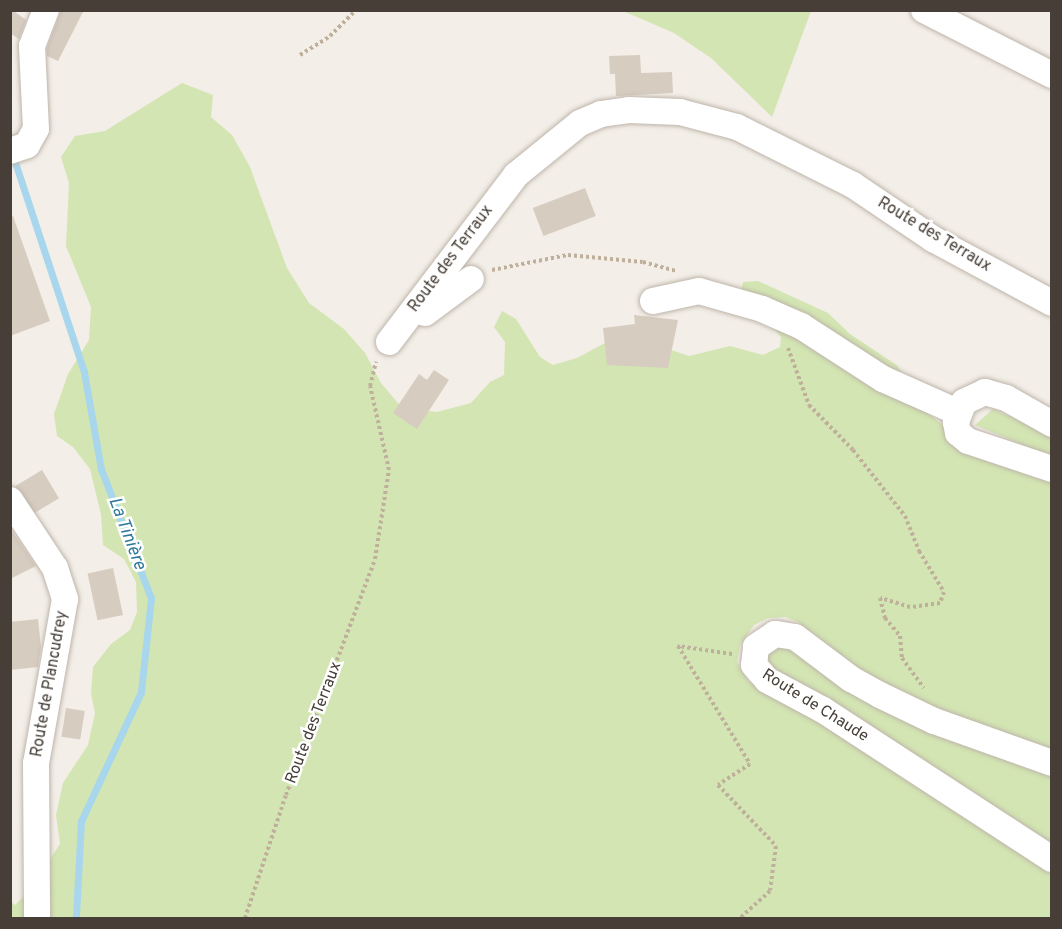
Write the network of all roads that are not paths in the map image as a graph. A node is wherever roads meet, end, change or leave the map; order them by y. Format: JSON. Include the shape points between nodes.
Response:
{"nodes":[{"id":1,"x":46,"y":10,"type":"edge"},
{"id":2,"x":924,"y":10,"type":"edge"},
{"id":3,"x":1052,"y":75,"type":"edge"},
{"id":4,"x":18,"y":148,"type":"edge"},
{"id":5,"x":471,"y":279,"type":"road end"},
{"id":6,"x":653,"y":301,"type":"dead end"},
{"id":7,"x":1052,"y":303,"type":"edge"},
{"id":8,"x":408,"y":316,"type":"junction"},
{"id":9,"x":389,"y":342,"type":"road end"},
{"id":10,"x":957,"y":412,"type":"junction"},
{"id":11,"x":1052,"y":424,"type":"edge"},
{"id":12,"x":1052,"y":469,"type":"edge"},
{"id":13,"x":10,"y":500,"type":"edge"},
{"id":14,"x":1052,"y":763,"type":"edge"},
{"id":15,"x":1052,"y":859,"type":"edge"},
{"id":16,"x":37,"y":918,"type":"edge"}],
"edges":[{"from":1,"to":4,"type":"street","via":[[32,46],[38,117],[35,133]]},
{"from":2,"to":3,"type":"street"},
{"from":5,"to":8,"type":"street","via":[[418,317]]},
{"from":6,"to":10,"type":"street","via":[[699,291],[762,309],[801,326],[883,379]]},
{"from":7,"to":8,"type":"street","name":"Route des Terraux","via":[[933,239],[854,185],[736,128],[680,112],[629,110],[600,114],[580,123],[522,169]]},
{"from":8,"to":9,"type":"street","name":"Route des Terraux"},
{"from":10,"to":11,"type":"street","via":[[971,397],[992,393]]},
{"from":10,"to":12,"type":"street","via":[[956,428],[968,441]]},
{"from":13,"to":16,"type":"street","name":"Route de Plancudrey","via":[[52,563],[65,599],[36,763]]},
{"from":14,"to":15,"type":"street","name":"Route de Chaude","via":[[934,721],[851,679],[809,646],[788,635],[766,638],[754,657],[755,668],[767,680],[823,710]]}]}
